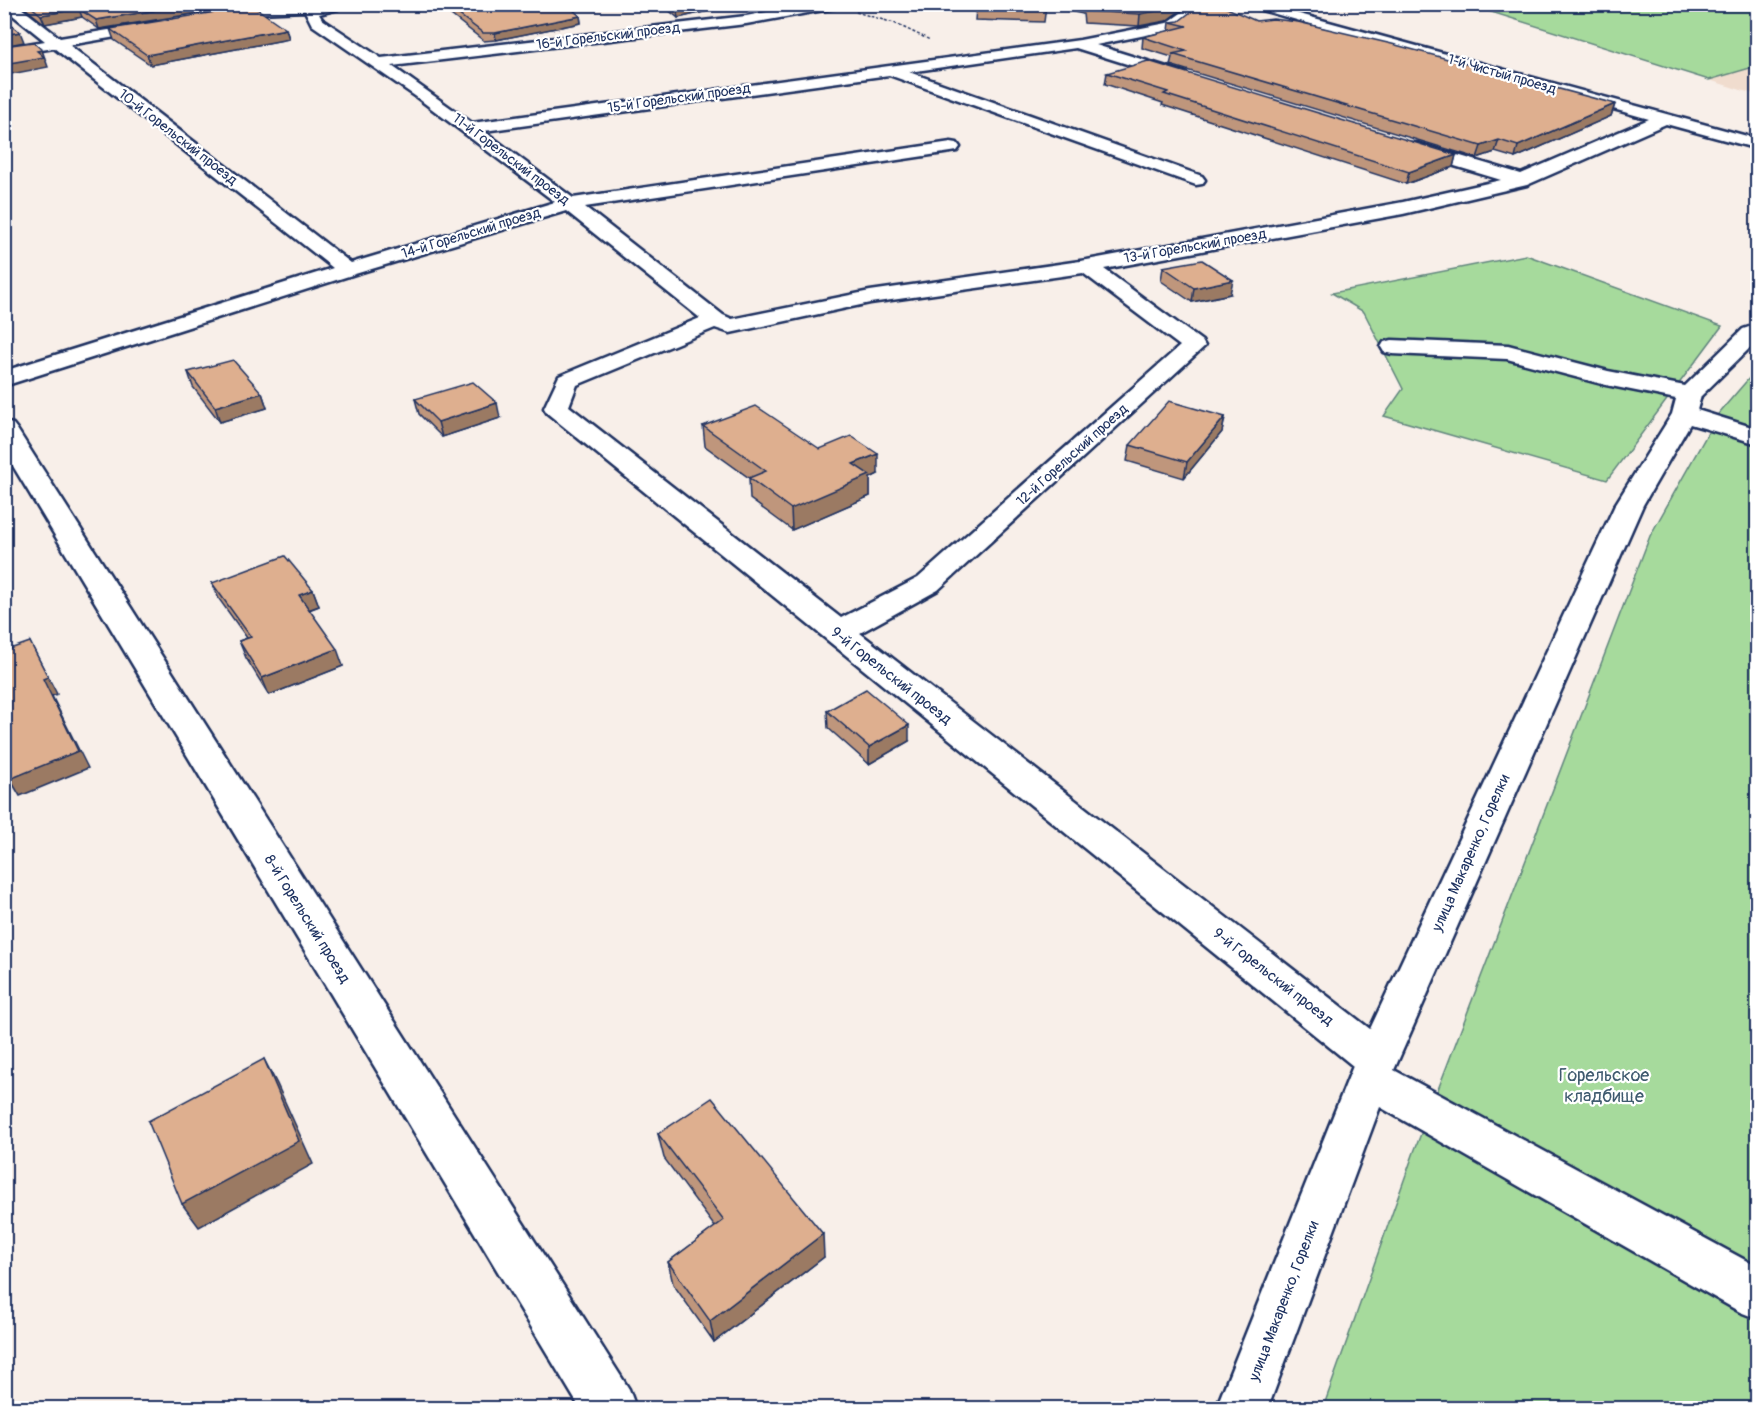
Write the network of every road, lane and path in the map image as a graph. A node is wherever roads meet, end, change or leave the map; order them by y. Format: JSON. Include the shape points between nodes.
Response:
{"nodes":[{"id":1,"x":7,"y":4,"type":"edge"},
{"id":2,"x":343,"y":4,"type":"edge"},
{"id":3,"x":1204,"y":4,"type":"edge"},
{"id":4,"x":1246,"y":4,"type":"edge"},
{"id":5,"x":293,"y":5,"type":"edge"},
{"id":6,"x":835,"y":5,"type":"edge"},
{"id":7,"x":322,"y":7,"type":"junction"},
{"id":8,"x":200,"y":19,"type":"edge"},
{"id":9,"x":177,"y":23,"type":"edge"},
{"id":10,"x":58,"y":43,"type":"junction"},
{"id":11,"x":1077,"y":44,"type":"junction"},
{"id":12,"x":4,"y":52,"type":"edge"},
{"id":13,"x":965,"y":58,"type":"junction"},
{"id":14,"x":380,"y":63,"type":"junction"},
{"id":15,"x":887,"y":69,"type":"junction"},
{"id":16,"x":1191,"y":79,"type":"edge"},
{"id":17,"x":1664,"y":119,"type":"junction"},
{"id":18,"x":471,"y":128,"type":"junction"},
{"id":19,"x":1396,"y":142,"type":"edge"},
{"id":20,"x":1758,"y":144,"type":"edge"},
{"id":21,"x":951,"y":147,"type":"dead end"},
{"id":22,"x":1196,"y":180,"type":"dead end"},
{"id":23,"x":1521,"y":181,"type":"junction"},
{"id":24,"x":570,"y":204,"type":"junction"},
{"id":25,"x":1087,"y":266,"type":"junction"},
{"id":26,"x":348,"y":270,"type":"junction"},
{"id":27,"x":715,"y":320,"type":"junction"},
{"id":28,"x":1758,"y":331,"type":"edge"},
{"id":29,"x":1392,"y":347,"type":"dead end"},
{"id":30,"x":4,"y":379,"type":"edge"},
{"id":31,"x":1687,"y":404,"type":"junction"},
{"id":32,"x":4,"y":429,"type":"edge"},
{"id":33,"x":1758,"y":437,"type":"edge"},
{"id":34,"x":837,"y":633,"type":"junction"},
{"id":35,"x":1373,"y":1069,"type":"junction"},
{"id":36,"x":1758,"y":1294,"type":"edge"},
{"id":37,"x":610,"y":1408,"type":"edge"},
{"id":38,"x":1242,"y":1408,"type":"edge"}],
"edges":[{"from":1,"to":10,"type":"street","name":"10-й Горельский проезд"},
{"from":2,"to":7,"type":"street"},
{"from":3,"to":11,"type":"street","name":"15-й Горельский проезд","via":[[1171,27]]},
{"from":4,"to":17,"type":"street","name":"1-й Чистый проезд"},
{"from":5,"to":7,"type":"street"},
{"from":5,"to":8,"type":"street"},
{"from":6,"to":13,"type":"path","via":[[894,23]]},
{"from":6,"to":14,"type":"street","name":"16-й Горельский проезд","via":[[746,20]]},
{"from":7,"to":14,"type":"street","name":"11-й Горельский проезд","via":[[311,12],[317,22]]},
{"from":9,"to":10,"type":"street"},
{"from":10,"to":12,"type":"street"},
{"from":10,"to":26,"type":"street","name":"10-й Горельский проезд"},
{"from":11,"to":13,"type":"street","name":"15-й Горельский проезд"},
{"from":11,"to":16,"type":"street","name":"15-й Горельский проезд"},
{"from":13,"to":15,"type":"street","name":"15-й Горельский проезд"},
{"from":14,"to":18,"type":"street","name":"11-й Горельский проезд"},
{"from":15,"to":18,"type":"street","name":"15-й Горельский проезд"},
{"from":15,"to":22,"type":"street","name":"15-й Горельский проезд"},
{"from":17,"to":20,"type":"street","name":"1-й Чистый проезд"},
{"from":17,"to":23,"type":"street","name":"13-й Горельский проезд"},
{"from":18,"to":24,"type":"street","name":"11-й Горельский проезд"},
{"from":19,"to":23,"type":"street"},
{"from":21,"to":24,"type":"street","name":"14-й Горельский проезд"},
{"from":23,"to":25,"type":"street","name":"13-й Горельский проезд","via":[[1403,208]]},
{"from":24,"to":26,"type":"street","name":"14-й Горельский проезд"},
{"from":24,"to":27,"type":"street","name":"11-й Горельский проезд"},
{"from":25,"to":27,"type":"street","name":"13-й Горельский проезд","via":[[870,297],[730,326]]},
{"from":25,"to":34,"type":"street","name":"12-й Горельский проезд","via":[[1194,346],[928,584]]},
{"from":26,"to":30,"type":"street","name":"14-й Горельский проезд"},
{"from":27,"to":34,"type":"street","name":"9-й Горельский проезд","via":[[567,381],[556,408]]},
{"from":28,"to":31,"type":"street","name":"улица Макаренко, Горелки"},
{"from":29,"to":31,"type":"street","via":[[1508,352]]},
{"from":31,"to":33,"type":"street"},
{"from":31,"to":35,"type":"street","name":"улица Макаренко, Горелки","via":[[1629,505]]},
{"from":32,"to":37,"type":"street","name":"8-й Горельский проезд"},
{"from":34,"to":35,"type":"street","name":"9-й Горельский проезд"},
{"from":35,"to":36,"type":"street","name":"9-й Горельский проезд"},
{"from":35,"to":38,"type":"street","name":"улица Макаренко, Горелки"}]}
